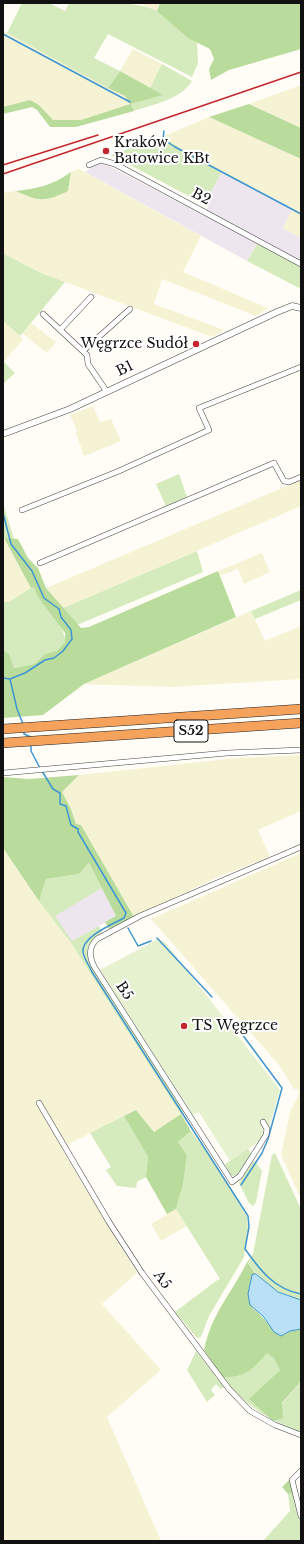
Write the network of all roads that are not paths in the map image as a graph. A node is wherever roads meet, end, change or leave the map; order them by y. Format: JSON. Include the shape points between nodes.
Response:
{"nodes":[{"id":1,"x":89,"y":165,"type":"dead end"},
{"id":2,"x":301,"y":264,"type":"edge"},
{"id":3,"x":91,"y":297,"type":"dead end"},
{"id":4,"x":301,"y":307,"type":"edge"},
{"id":5,"x":130,"y":309,"type":"dead end"},
{"id":6,"x":43,"y":314,"type":"dead end"},
{"id":7,"x":60,"y":330,"type":"junction"},
{"id":8,"x":83,"y":351,"type":"junction"},
{"id":9,"x":301,"y":366,"type":"edge"},
{"id":10,"x":106,"y":392,"type":"junction"},
{"id":11,"x":3,"y":434,"type":"edge"},
{"id":12,"x":301,"y":477,"type":"edge"},
{"id":13,"x":22,"y":510,"type":"dead end"},
{"id":14,"x":40,"y":563,"type":"dead end"},
{"id":15,"x":301,"y":709,"type":"edge"},
{"id":16,"x":301,"y":723,"type":"edge"},
{"id":17,"x":3,"y":729,"type":"edge"},
{"id":18,"x":3,"y":743,"type":"edge"},
{"id":19,"x":301,"y":750,"type":"edge"},
{"id":20,"x":3,"y":773,"type":"edge"},
{"id":21,"x":301,"y":847,"type":"edge"},
{"id":22,"x":39,"y":1104,"type":"dead end"},
{"id":23,"x":263,"y":1122,"type":"dead end"},
{"id":24,"x":301,"y":1435,"type":"edge"},
{"id":25,"x":301,"y":1471,"type":"edge"},
{"id":26,"x":301,"y":1516,"type":"edge"}],
"edges":[{"from":1,"to":2,"type":"street","name":"B2","via":[[101,160],[115,164]]},
{"from":3,"to":7,"type":"street"},
{"from":4,"to":10,"type":"street","name":"B1","via":[[292,306],[276,312]]},
{"from":5,"to":8,"type":"street"},
{"from":6,"to":7,"type":"street"},
{"from":7,"to":8,"type":"street"},
{"from":8,"to":10,"type":"street"},
{"from":9,"to":13,"type":"street","via":[[199,408],[209,430]]},
{"from":10,"to":11,"type":"street","name":"B1","via":[[70,409]]},
{"from":12,"to":14,"type":"street","via":[[289,482],[284,481],[274,463]]},
{"from":15,"to":17,"type":"highway","number":"S52"},
{"from":16,"to":18,"type":"highway","number":"S52"},
{"from":19,"to":20,"type":"street","via":[[227,753]]},
{"from":21,"to":23,"type":"street","name":"B5","via":[[140,916],[97,939],[90,952],[95,968],[232,1182],[240,1176],[266,1134],[267,1129]]},
{"from":22,"to":24,"type":"street","name":"A5","via":[[142,1273],[230,1389],[250,1411],[275,1425]]},
{"from":25,"to":26,"type":"street","via":[[292,1480]]}]}
